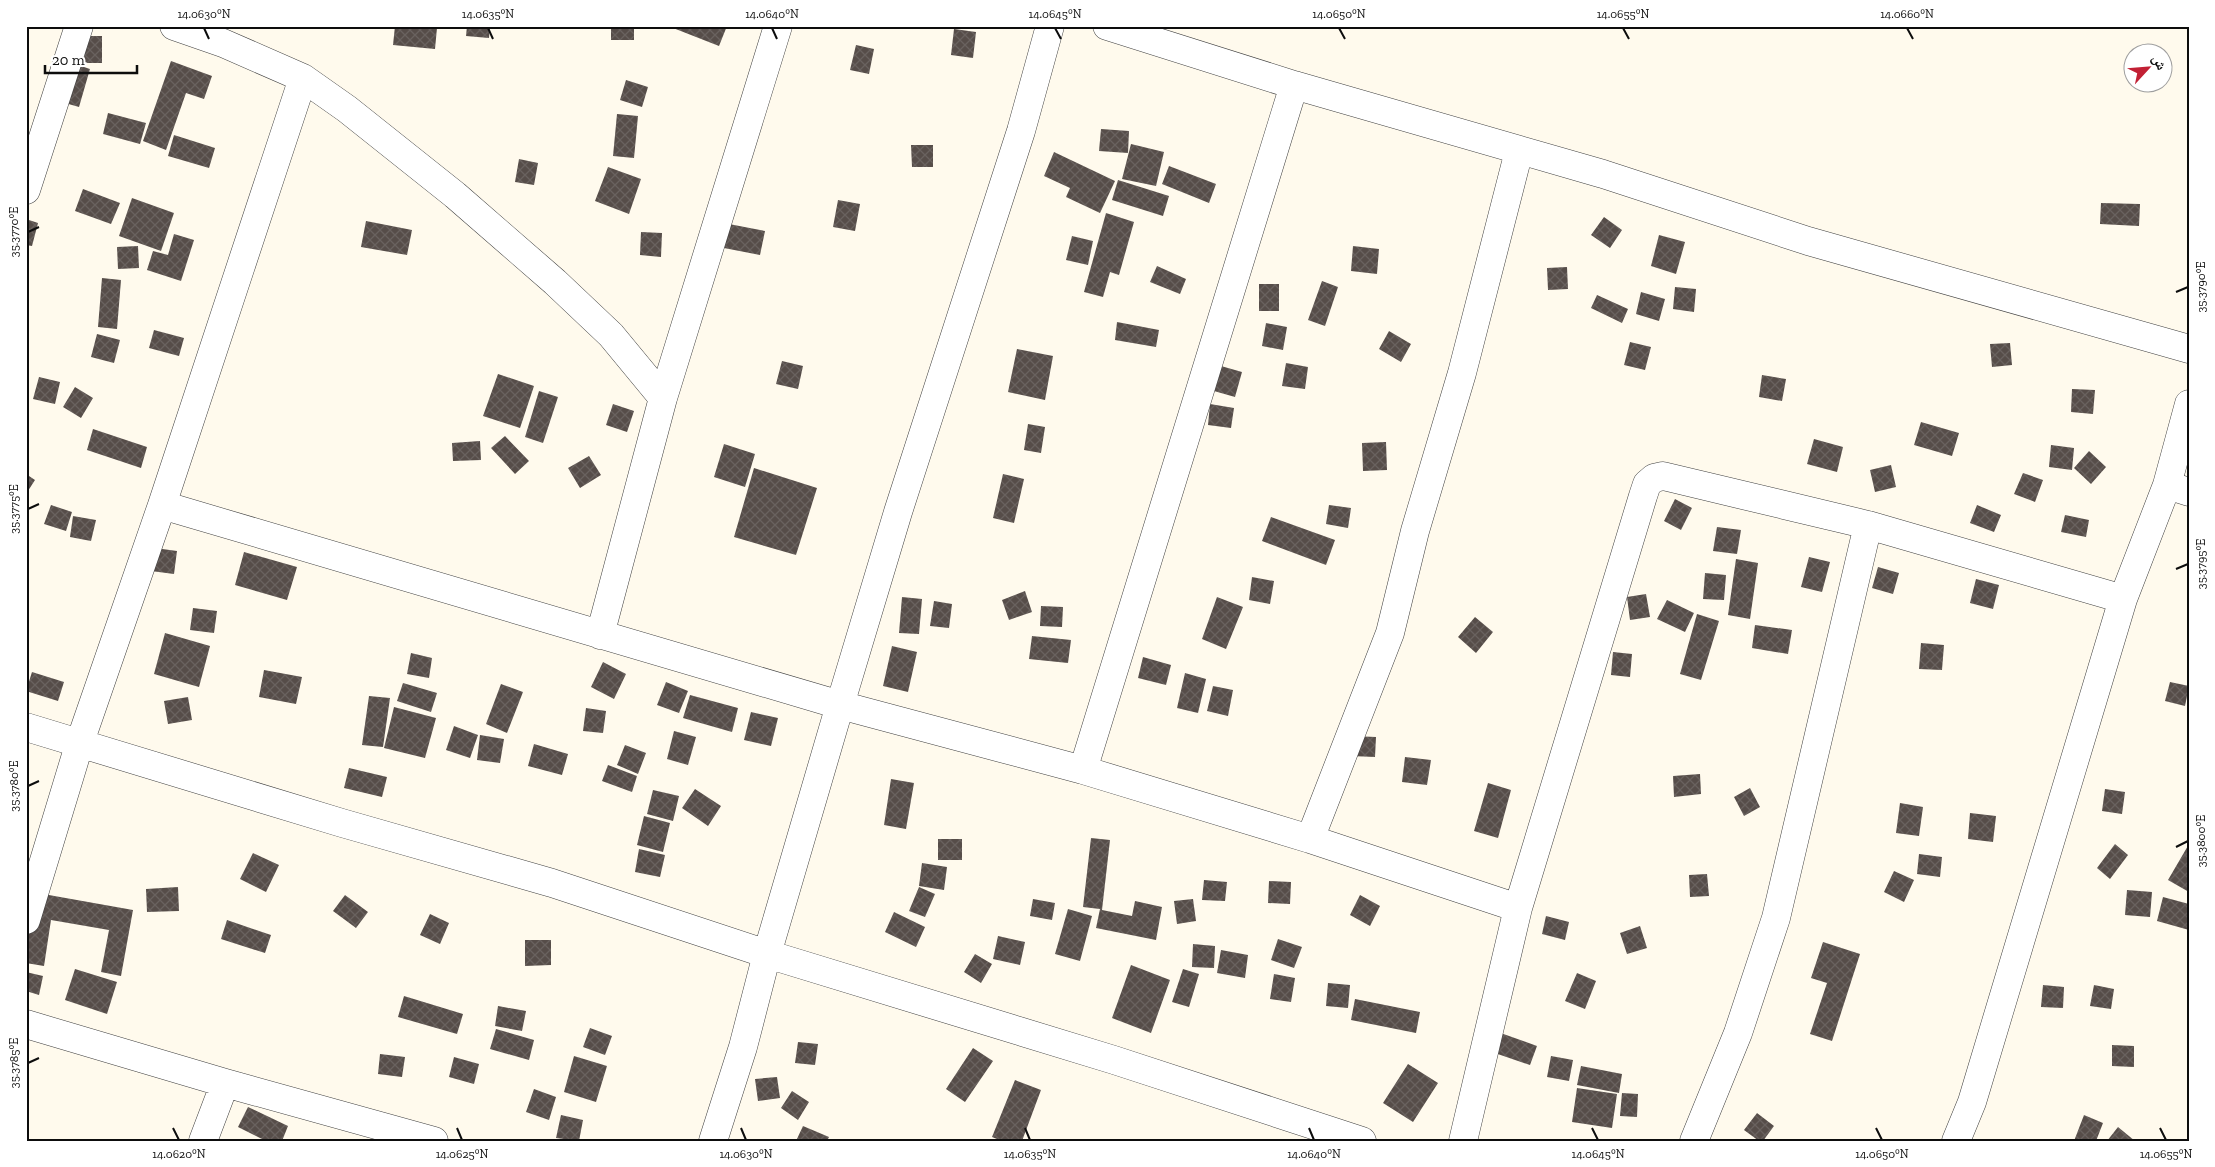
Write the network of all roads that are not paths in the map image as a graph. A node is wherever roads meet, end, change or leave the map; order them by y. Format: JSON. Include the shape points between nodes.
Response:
{"nodes":[{"id":1,"x":79,"y":26,"type":"edge"},
{"id":2,"x":174,"y":26,"type":"edge"},
{"id":3,"x":778,"y":26,"type":"edge"},
{"id":4,"x":1050,"y":26,"type":"edge"},
{"id":5,"x":1107,"y":26,"type":"edge"},
{"id":6,"x":303,"y":78,"type":"junction"},
{"id":7,"x":1294,"y":85,"type":"junction"},
{"id":8,"x":1519,"y":151,"type":"junction"},
{"id":9,"x":26,"y":190,"type":"edge"},
{"id":10,"x":2189,"y":349,"type":"edge"},
{"id":11,"x":663,"y":398,"type":"junction"},
{"id":12,"x":2189,"y":404,"type":"edge"},
{"id":13,"x":2178,"y":489,"type":"edge"},
{"id":14,"x":162,"y":505,"type":"junction"},
{"id":15,"x":1868,"y":525,"type":"junction"},
{"id":16,"x":2124,"y":599,"type":"junction"},
{"id":17,"x":600,"y":635,"type":"junction"},
{"id":18,"x":840,"y":705,"type":"junction"},
{"id":19,"x":26,"y":727,"type":"edge"},
{"id":20,"x":80,"y":742,"type":"junction"},
{"id":21,"x":1083,"y":770,"type":"junction"},
{"id":22,"x":1310,"y":839,"type":"junction"},
{"id":23,"x":1518,"y":908,"type":"junction"},
{"id":24,"x":26,"y":920,"type":"edge"},
{"id":25,"x":767,"y":954,"type":"junction"},
{"id":26,"x":26,"y":1024,"type":"edge"},
{"id":27,"x":226,"y":1083,"type":"junction"},
{"id":28,"x":203,"y":1141,"type":"edge"},
{"id":29,"x":434,"y":1141,"type":"edge"},
{"id":30,"x":714,"y":1141,"type":"edge"},
{"id":31,"x":1362,"y":1141,"type":"edge"},
{"id":32,"x":1463,"y":1141,"type":"edge"},
{"id":33,"x":1694,"y":1141,"type":"edge"},
{"id":34,"x":1956,"y":1141,"type":"edge"}],
"edges":[{"from":1,"to":9,"type":"street"},
{"from":2,"to":6,"type":"street","via":[[223,43]]},
{"from":3,"to":11,"type":"street"},
{"from":4,"to":18,"type":"street","via":[[1021,131]]},
{"from":5,"to":7,"type":"street"},
{"from":6,"to":11,"type":"street","via":[[455,195],[555,282],[610,335]]},
{"from":6,"to":14,"type":"street"},
{"from":7,"to":8,"type":"street"},
{"from":7,"to":21,"type":"street"},
{"from":8,"to":10,"type":"street","via":[[1604,174],[1808,241]]},
{"from":8,"to":22,"type":"street","via":[[1390,633]]},
{"from":11,"to":17,"type":"street"},
{"from":12,"to":13,"type":"street"},
{"from":13,"to":16,"type":"street"},
{"from":14,"to":17,"type":"street"},
{"from":14,"to":20,"type":"street"},
{"from":15,"to":16,"type":"street"},
{"from":15,"to":23,"type":"street","via":[[1663,476],[1647,484]]},
{"from":15,"to":33,"type":"street","via":[[1776,918],[1738,1033]]},
{"from":16,"to":34,"type":"street","via":[[1972,1102]]},
{"from":17,"to":18,"type":"street"},
{"from":18,"to":21,"type":"street"},
{"from":18,"to":25,"type":"street"},
{"from":19,"to":20,"type":"street"},
{"from":20,"to":24,"type":"street"},
{"from":20,"to":25,"type":"street","via":[[342,823],[552,883]]},
{"from":21,"to":22,"type":"street"},
{"from":22,"to":23,"type":"street"},
{"from":23,"to":32,"type":"street"},
{"from":25,"to":30,"type":"street"},
{"from":25,"to":31,"type":"street","via":[[1114,1060]]},
{"from":26,"to":27,"type":"street"},
{"from":27,"to":28,"type":"street"},
{"from":27,"to":29,"type":"street"}]}
